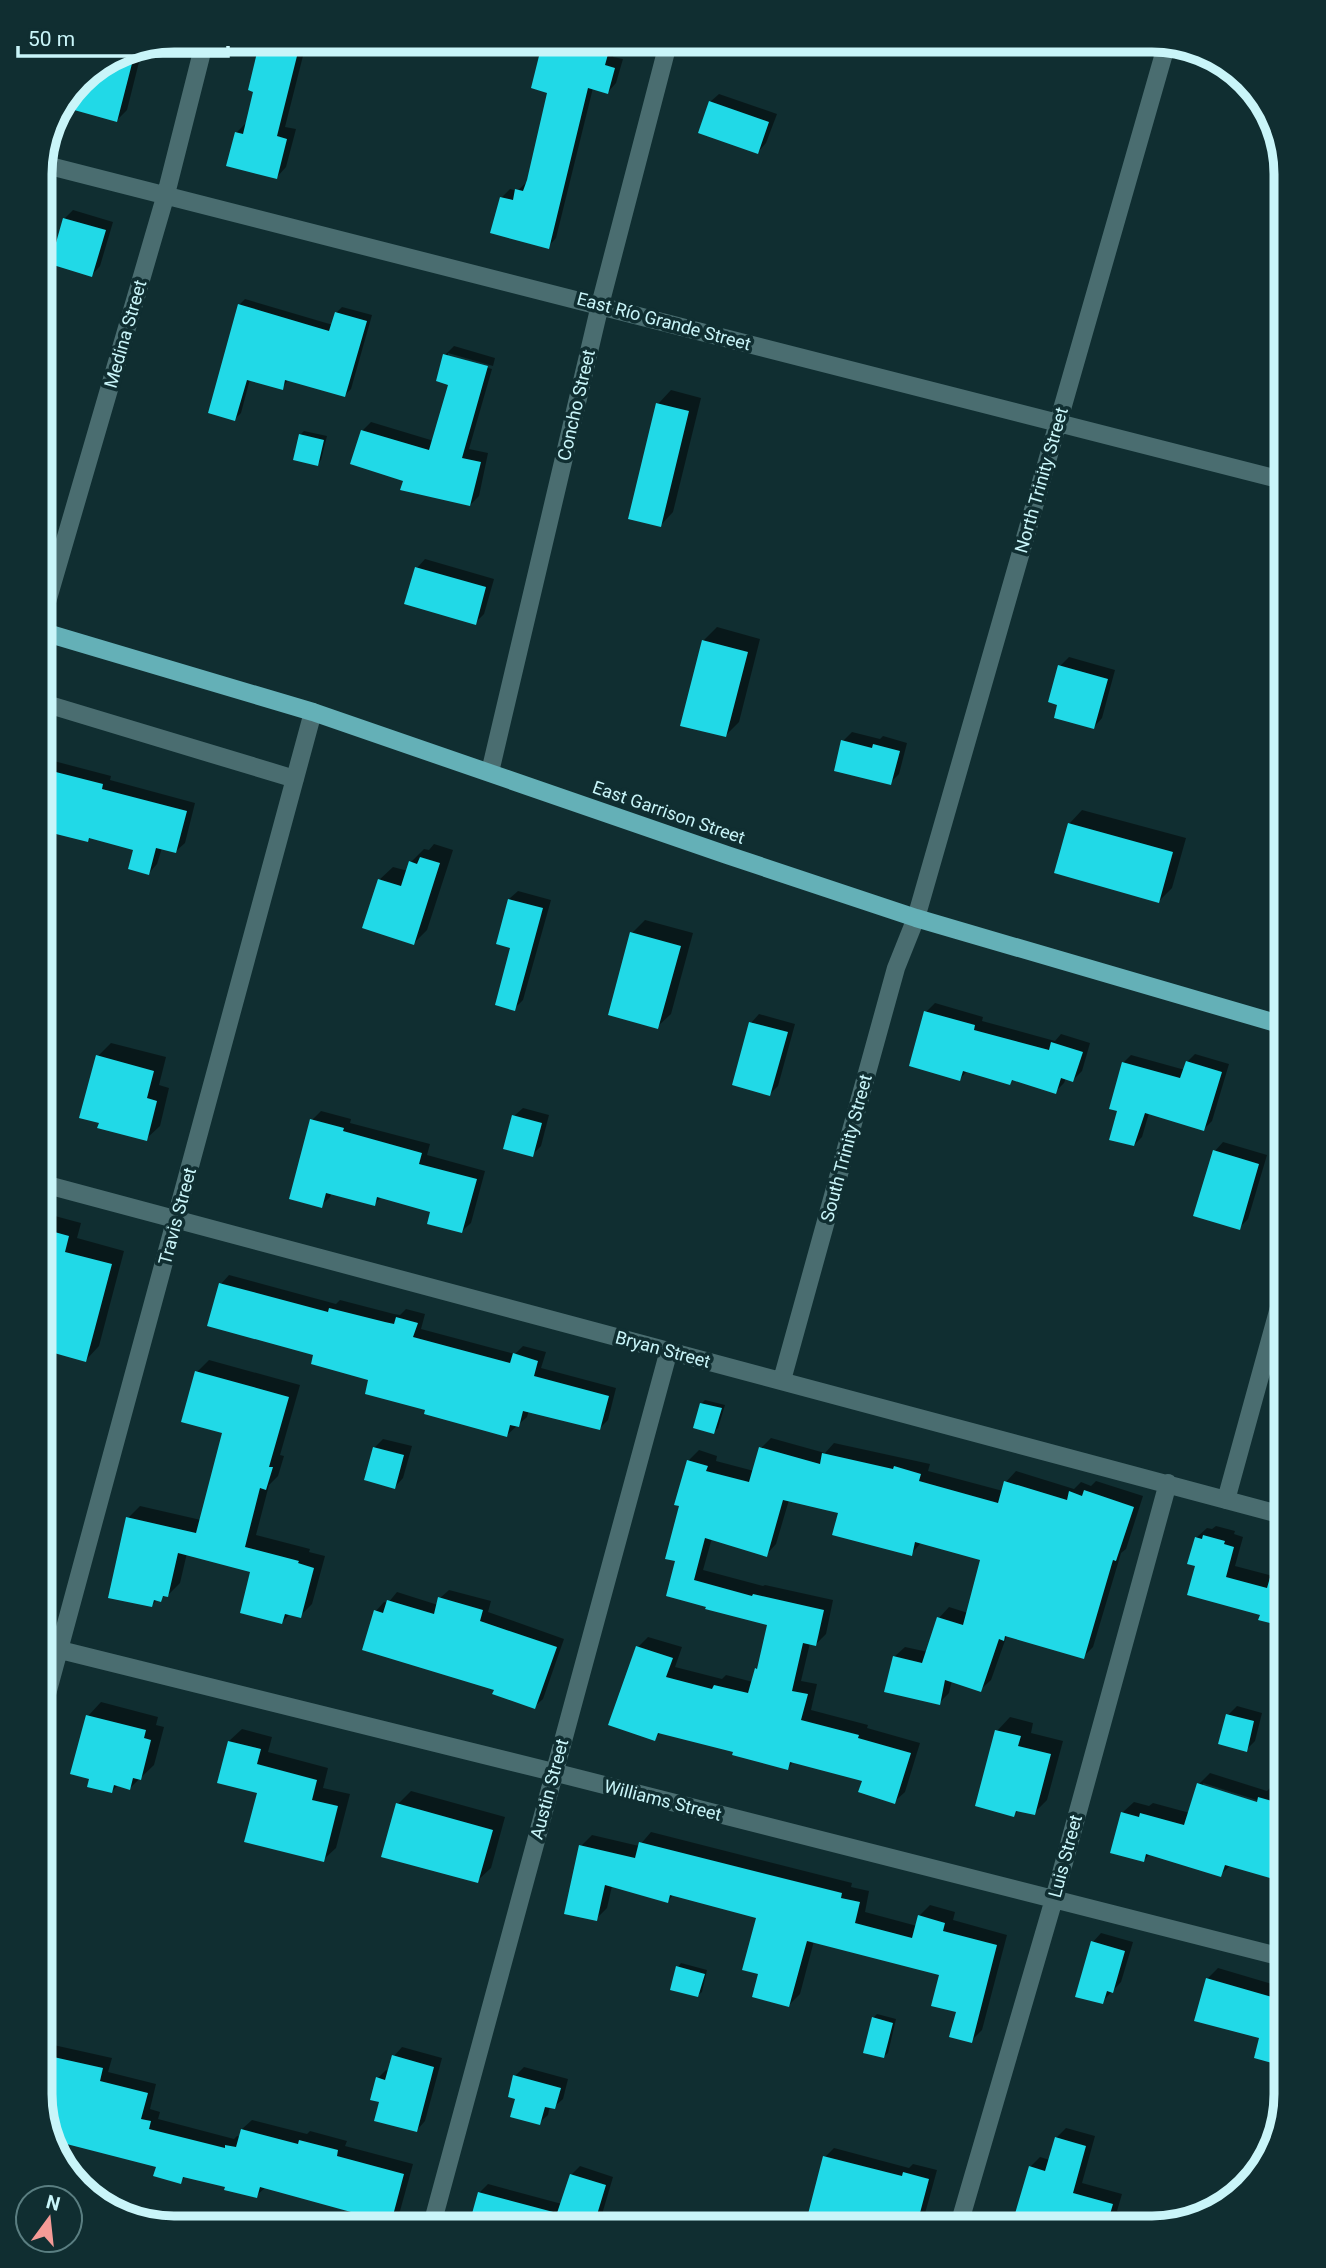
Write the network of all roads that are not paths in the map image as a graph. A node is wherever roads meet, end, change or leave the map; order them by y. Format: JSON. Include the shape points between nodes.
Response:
{"nodes":[{"id":1,"x":202,"y":52,"type":"edge"},
{"id":2,"x":665,"y":52,"type":"edge"},
{"id":3,"x":1164,"y":54,"type":"edge"},
{"id":4,"x":53,"y":167,"type":"edge"},
{"id":5,"x":166,"y":194,"type":"junction"},
{"id":6,"x":600,"y":305,"type":"junction"},
{"id":7,"x":1057,"y":423,"type":"junction"},
{"id":8,"x":1274,"y":478,"type":"edge"},
{"id":9,"x":53,"y":584,"type":"edge"},
{"id":10,"x":53,"y":632,"type":"edge"},
{"id":11,"x":53,"y":706,"type":"edge"},
{"id":12,"x":313,"y":712,"type":"junction"},
{"id":13,"x":490,"y":772,"type":"junction"},
{"id":14,"x":295,"y":779,"type":"junction"},
{"id":15,"x":916,"y":918,"type":"junction"},
{"id":16,"x":1274,"y":1022,"type":"edge"},
{"id":17,"x":52,"y":1186,"type":"edge"},
{"id":18,"x":176,"y":1219,"type":"junction"},
{"id":19,"x":1274,"y":1326,"type":"edge"},
{"id":20,"x":669,"y":1350,"type":"junction"},
{"id":21,"x":782,"y":1380,"type":"junction"},
{"id":22,"x":1168,"y":1483,"type":"junction"},
{"id":23,"x":1226,"y":1500,"type":"junction"},
{"id":24,"x":1274,"y":1513,"type":"edge"},
{"id":25,"x":52,"y":1648,"type":"edge"},
{"id":26,"x":60,"y":1650,"type":"junction"},
{"id":27,"x":52,"y":1677,"type":"edge"},
{"id":28,"x":553,"y":1772,"type":"junction"},
{"id":29,"x":1054,"y":1899,"type":"junction"},
{"id":30,"x":1274,"y":1955,"type":"edge"},
{"id":31,"x":434,"y":2215,"type":"edge"},
{"id":32,"x":962,"y":2216,"type":"edge"}],
"edges":[{"from":1,"to":5,"type":"street","name":"Medina Street"},
{"from":2,"to":6,"type":"street","name":"Concho Street"},
{"from":3,"to":7,"type":"street","name":"North Trinity Street"},
{"from":4,"to":5,"type":"street","name":"East Río Grande Street"},
{"from":5,"to":6,"type":"street","name":"East Río Grande Street"},
{"from":5,"to":9,"type":"street","name":"Medina Street"},
{"from":6,"to":7,"type":"street","name":"East Río Grande Street"},
{"from":6,"to":13,"type":"street","name":"Concho Street"},
{"from":7,"to":8,"type":"street","name":"East Río Grande Street"},
{"from":7,"to":15,"type":"street","name":"North Trinity Street"},
{"from":10,"to":12,"type":"main road","name":"East Garrison Street"},
{"from":11,"to":14,"type":"street"},
{"from":12,"to":13,"type":"main road","name":"East Garrison Street"},
{"from":12,"to":14,"type":"street","name":"Travis Street"},
{"from":13,"to":15,"type":"main road","name":"East Garrison Street"},
{"from":14,"to":18,"type":"street","name":"Travis Street"},
{"from":15,"to":16,"type":"main road","name":"East Garrison Street"},
{"from":15,"to":21,"type":"street","name":"South Trinity Street","via":[[896,968]]},
{"from":17,"to":18,"type":"street","name":"Bryan Street"},
{"from":18,"to":20,"type":"street","name":"Bryan Street"},
{"from":18,"to":26,"type":"street","name":"Travis Street"},
{"from":19,"to":23,"type":"street"},
{"from":20,"to":21,"type":"street","name":"Bryan Street"},
{"from":20,"to":28,"type":"street","name":"Austin Street"},
{"from":21,"to":22,"type":"street","name":"Bryan Street"},
{"from":22,"to":23,"type":"street","name":"Bryan Street"},
{"from":22,"to":29,"type":"street","name":"Luis Street"},
{"from":23,"to":24,"type":"street","name":"Bryan Street"},
{"from":25,"to":26,"type":"street","name":"Williams Street"},
{"from":26,"to":27,"type":"street","name":"Travis Street"},
{"from":26,"to":28,"type":"street","name":"Williams Street"},
{"from":28,"to":29,"type":"street","name":"Williams Street"},
{"from":28,"to":31,"type":"street","name":"Austin Street"},
{"from":29,"to":30,"type":"street","name":"Williams Street"},
{"from":29,"to":32,"type":"street","name":"Luis Street"}]}
